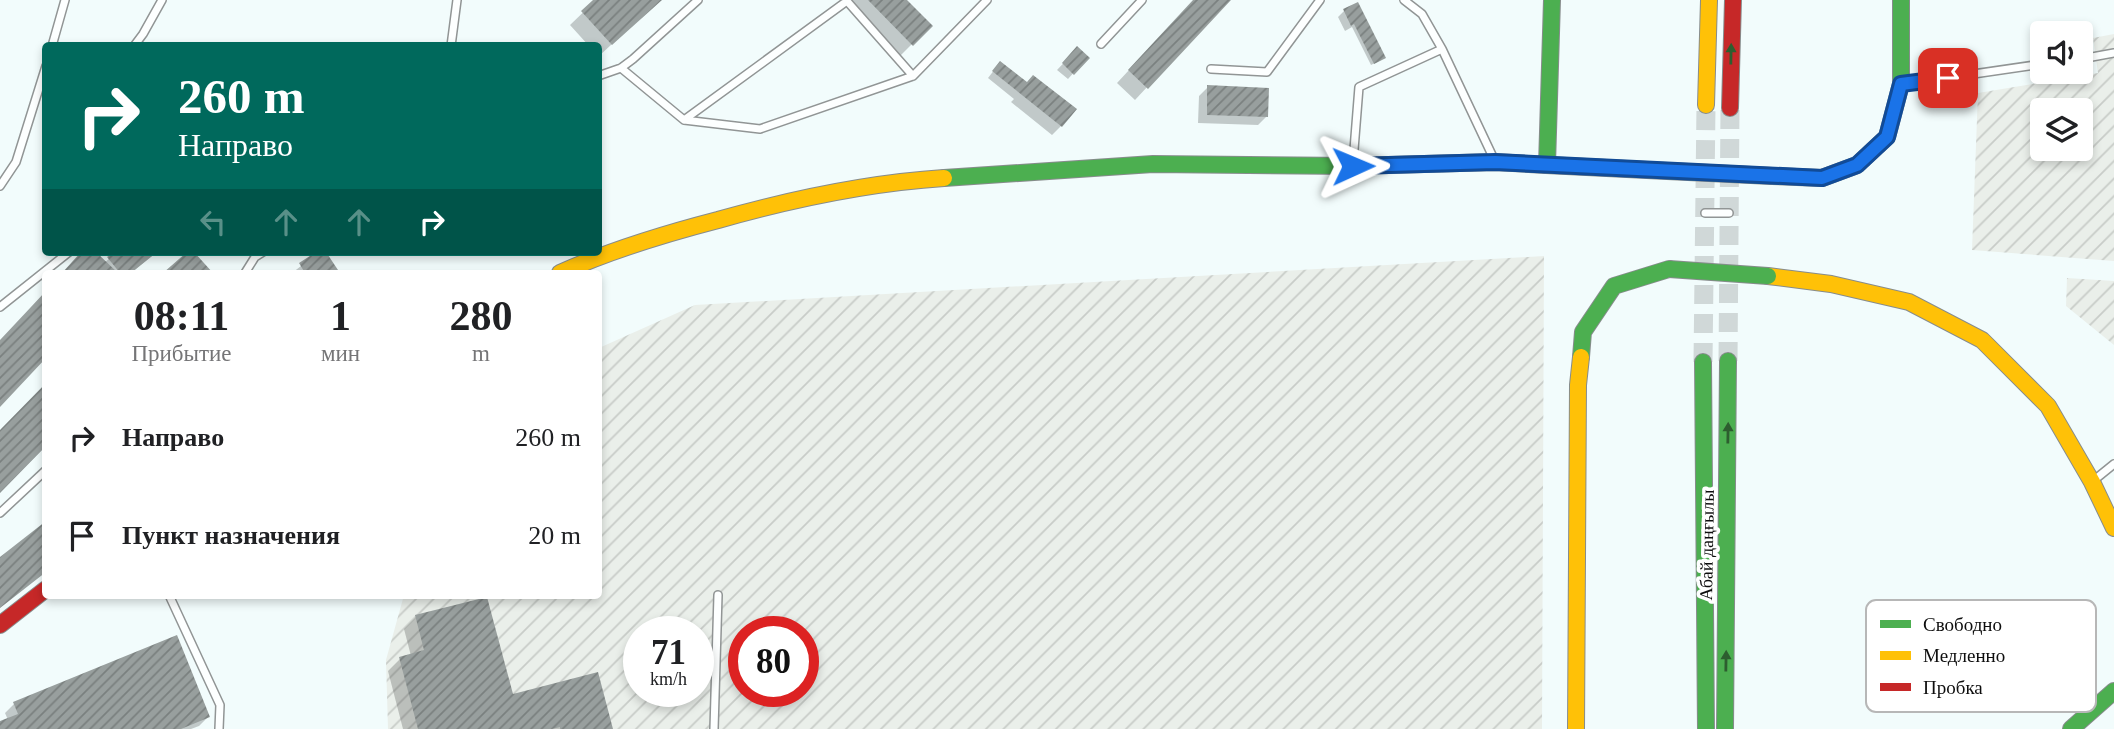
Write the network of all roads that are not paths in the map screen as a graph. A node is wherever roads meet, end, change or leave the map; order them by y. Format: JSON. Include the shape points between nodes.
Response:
{"nodes":[{"id":1,"x":65,"y":0,"type":"edge"},
{"id":2,"x":162,"y":0,"type":"edge"},
{"id":3,"x":457,"y":0,"type":"edge"},
{"id":4,"x":698,"y":0,"type":"edge"},
{"id":5,"x":987,"y":0,"type":"edge"},
{"id":6,"x":1142,"y":0,"type":"edge"},
{"id":7,"x":1320,"y":0,"type":"edge"},
{"id":8,"x":1404,"y":0,"type":"edge"},
{"id":9,"x":1552,"y":0,"type":"edge"},
{"id":10,"x":1709,"y":0,"type":"edge"},
{"id":11,"x":1732,"y":0,"type":"edge"},
{"id":12,"x":1901,"y":0,"type":"edge"},
{"id":13,"x":846,"y":1,"type":"edge"},
{"id":14,"x":53,"y":42,"type":"edge"},
{"id":15,"x":137,"y":42,"type":"edge"},
{"id":16,"x":452,"y":42,"type":"edge"},
{"id":17,"x":1101,"y":44,"type":"dead end"},
{"id":18,"x":1443,"y":49,"type":"junction"},
{"id":19,"x":2114,"y":53,"type":"edge"},
{"id":20,"x":2093,"y":57,"type":"edge"},
{"id":21,"x":2030,"y":66,"type":"edge"},
{"id":22,"x":621,"y":68,"type":"junction"},
{"id":23,"x":1212,"y":69,"type":"dead end"},
{"id":24,"x":602,"y":75,"type":"edge"},
{"id":25,"x":913,"y":76,"type":"junction"},
{"id":26,"x":42,"y":80,"type":"edge"},
{"id":27,"x":1901,"y":84,"type":"junction"},
{"id":28,"x":1706,"y":105,"type":"tunnel mouth"},
{"id":29,"x":1730,"y":108,"type":"tunnel mouth"},
{"id":30,"x":684,"y":120,"type":"junction"},
{"id":31,"x":1495,"y":162,"type":"junction"},
{"id":32,"x":1547,"y":165,"type":"junction"},
{"id":33,"x":1353,"y":166,"type":"junction"},
{"id":34,"x":0,"y":186,"type":"edge"},
{"id":35,"x":1705,"y":213,"type":"dead end"},
{"id":36,"x":1729,"y":213,"type":"dead end"},
{"id":37,"x":602,"y":253,"type":"edge"},
{"id":38,"x":64,"y":256,"type":"edge"},
{"id":39,"x":593,"y":256,"type":"edge"},
{"id":40,"x":46,"y":270,"type":"edge"},
{"id":41,"x":566,"y":270,"type":"edge"},
{"id":42,"x":42,"y":274,"type":"edge"},
{"id":43,"x":0,"y":307,"type":"edge"},
{"id":44,"x":1728,"y":360,"type":"tunnel mouth"},
{"id":45,"x":1703,"y":362,"type":"tunnel mouth"},
{"id":46,"x":2114,"y":464,"type":"edge"},
{"id":47,"x":42,"y":474,"type":"edge"},
{"id":48,"x":2092,"y":482,"type":"junction"},
{"id":49,"x":0,"y":513,"type":"edge"},
{"id":50,"x":2114,"y":528,"type":"edge"},
{"id":51,"x":42,"y":592,"type":"edge"},
{"id":52,"x":718,"y":595,"type":"dead end"},
{"id":53,"x":171,"y":599,"type":"edge"},
{"id":54,"x":0,"y":625,"type":"edge"},
{"id":55,"x":2114,"y":691,"type":"edge"},
{"id":56,"x":2096,"y":707,"type":"edge"},
{"id":57,"x":2090,"y":712,"type":"edge"},
{"id":58,"x":219,"y":729,"type":"edge"},
{"id":59,"x":714,"y":729,"type":"edge"},
{"id":60,"x":1576,"y":729,"type":"edge"},
{"id":61,"x":1706,"y":729,"type":"edge"},
{"id":62,"x":1725,"y":729,"type":"edge"},
{"id":63,"x":2071,"y":729,"type":"edge"}],
"edges":[{"from":1,"to":14,"type":"lane"},
{"from":2,"to":15,"type":"lane"},
{"from":3,"to":16,"type":"lane"},
{"from":4,"to":22,"type":"lane"},
{"from":5,"to":25,"type":"lane"},
{"from":6,"to":17,"type":"lane"},
{"from":7,"to":23,"type":"lane","via":[[1267,72]]},
{"from":8,"to":18,"type":"lane","via":[[1422,14]]},
{"from":9,"to":32,"type":"main road"},
{"from":10,"to":28,"type":"main road"},
{"from":29,"to":11,"type":"main road","one_way":true},
{"from":12,"to":27,"type":"main road"},
{"from":13,"to":25,"type":"lane"},
{"from":13,"to":30,"type":"lane"},
{"from":18,"to":31,"type":"lane"},
{"from":18,"to":33,"type":"lane","via":[[1359,87]]},
{"from":19,"to":20,"type":"lane"},
{"from":21,"to":27,"type":"lane"},
{"from":22,"to":24,"type":"lane"},
{"from":22,"to":30,"type":"lane"},
{"from":25,"to":30,"type":"lane","via":[[760,129]]},
{"from":26,"to":34,"type":"lane","via":[[16,162]]},
{"from":27,"to":32,"type":"main road","bridge":true,"via":[[1887,137],[1857,165],[1822,178]]},
{"from":31,"to":32,"type":"main road"},
{"from":31,"to":33,"type":"main road"},
{"from":33,"to":37,"type":"main road","via":[[1153,164],[918,180],[764,207]]},
{"from":35,"to":36,"type":"lane"},
{"from":38,"to":40,"type":"lane"},
{"from":39,"to":41,"type":"main road"},
{"from":42,"to":43,"type":"lane"},
{"from":62,"to":44,"type":"main road","name":"Абай даңғылы","one_way":true},
{"from":45,"to":61,"type":"main road","name":"Абай даңғылы"},
{"from":46,"to":48,"type":"lane"},
{"from":47,"to":49,"type":"lane"},
{"from":48,"to":50,"type":"main road"},
{"from":48,"to":60,"type":"main road","bridge":true,"via":[[2048,406],[1982,340],[1909,302],[1831,284],[1669,269],[1614,286],[1583,331],[1578,385]]},
{"from":51,"to":54,"type":"main road"},
{"from":52,"to":59,"type":"lane"},
{"from":53,"to":58,"type":"lane","via":[[220,705]]},
{"from":55,"to":56,"type":"main road"},
{"from":57,"to":63,"type":"main road"}]}
